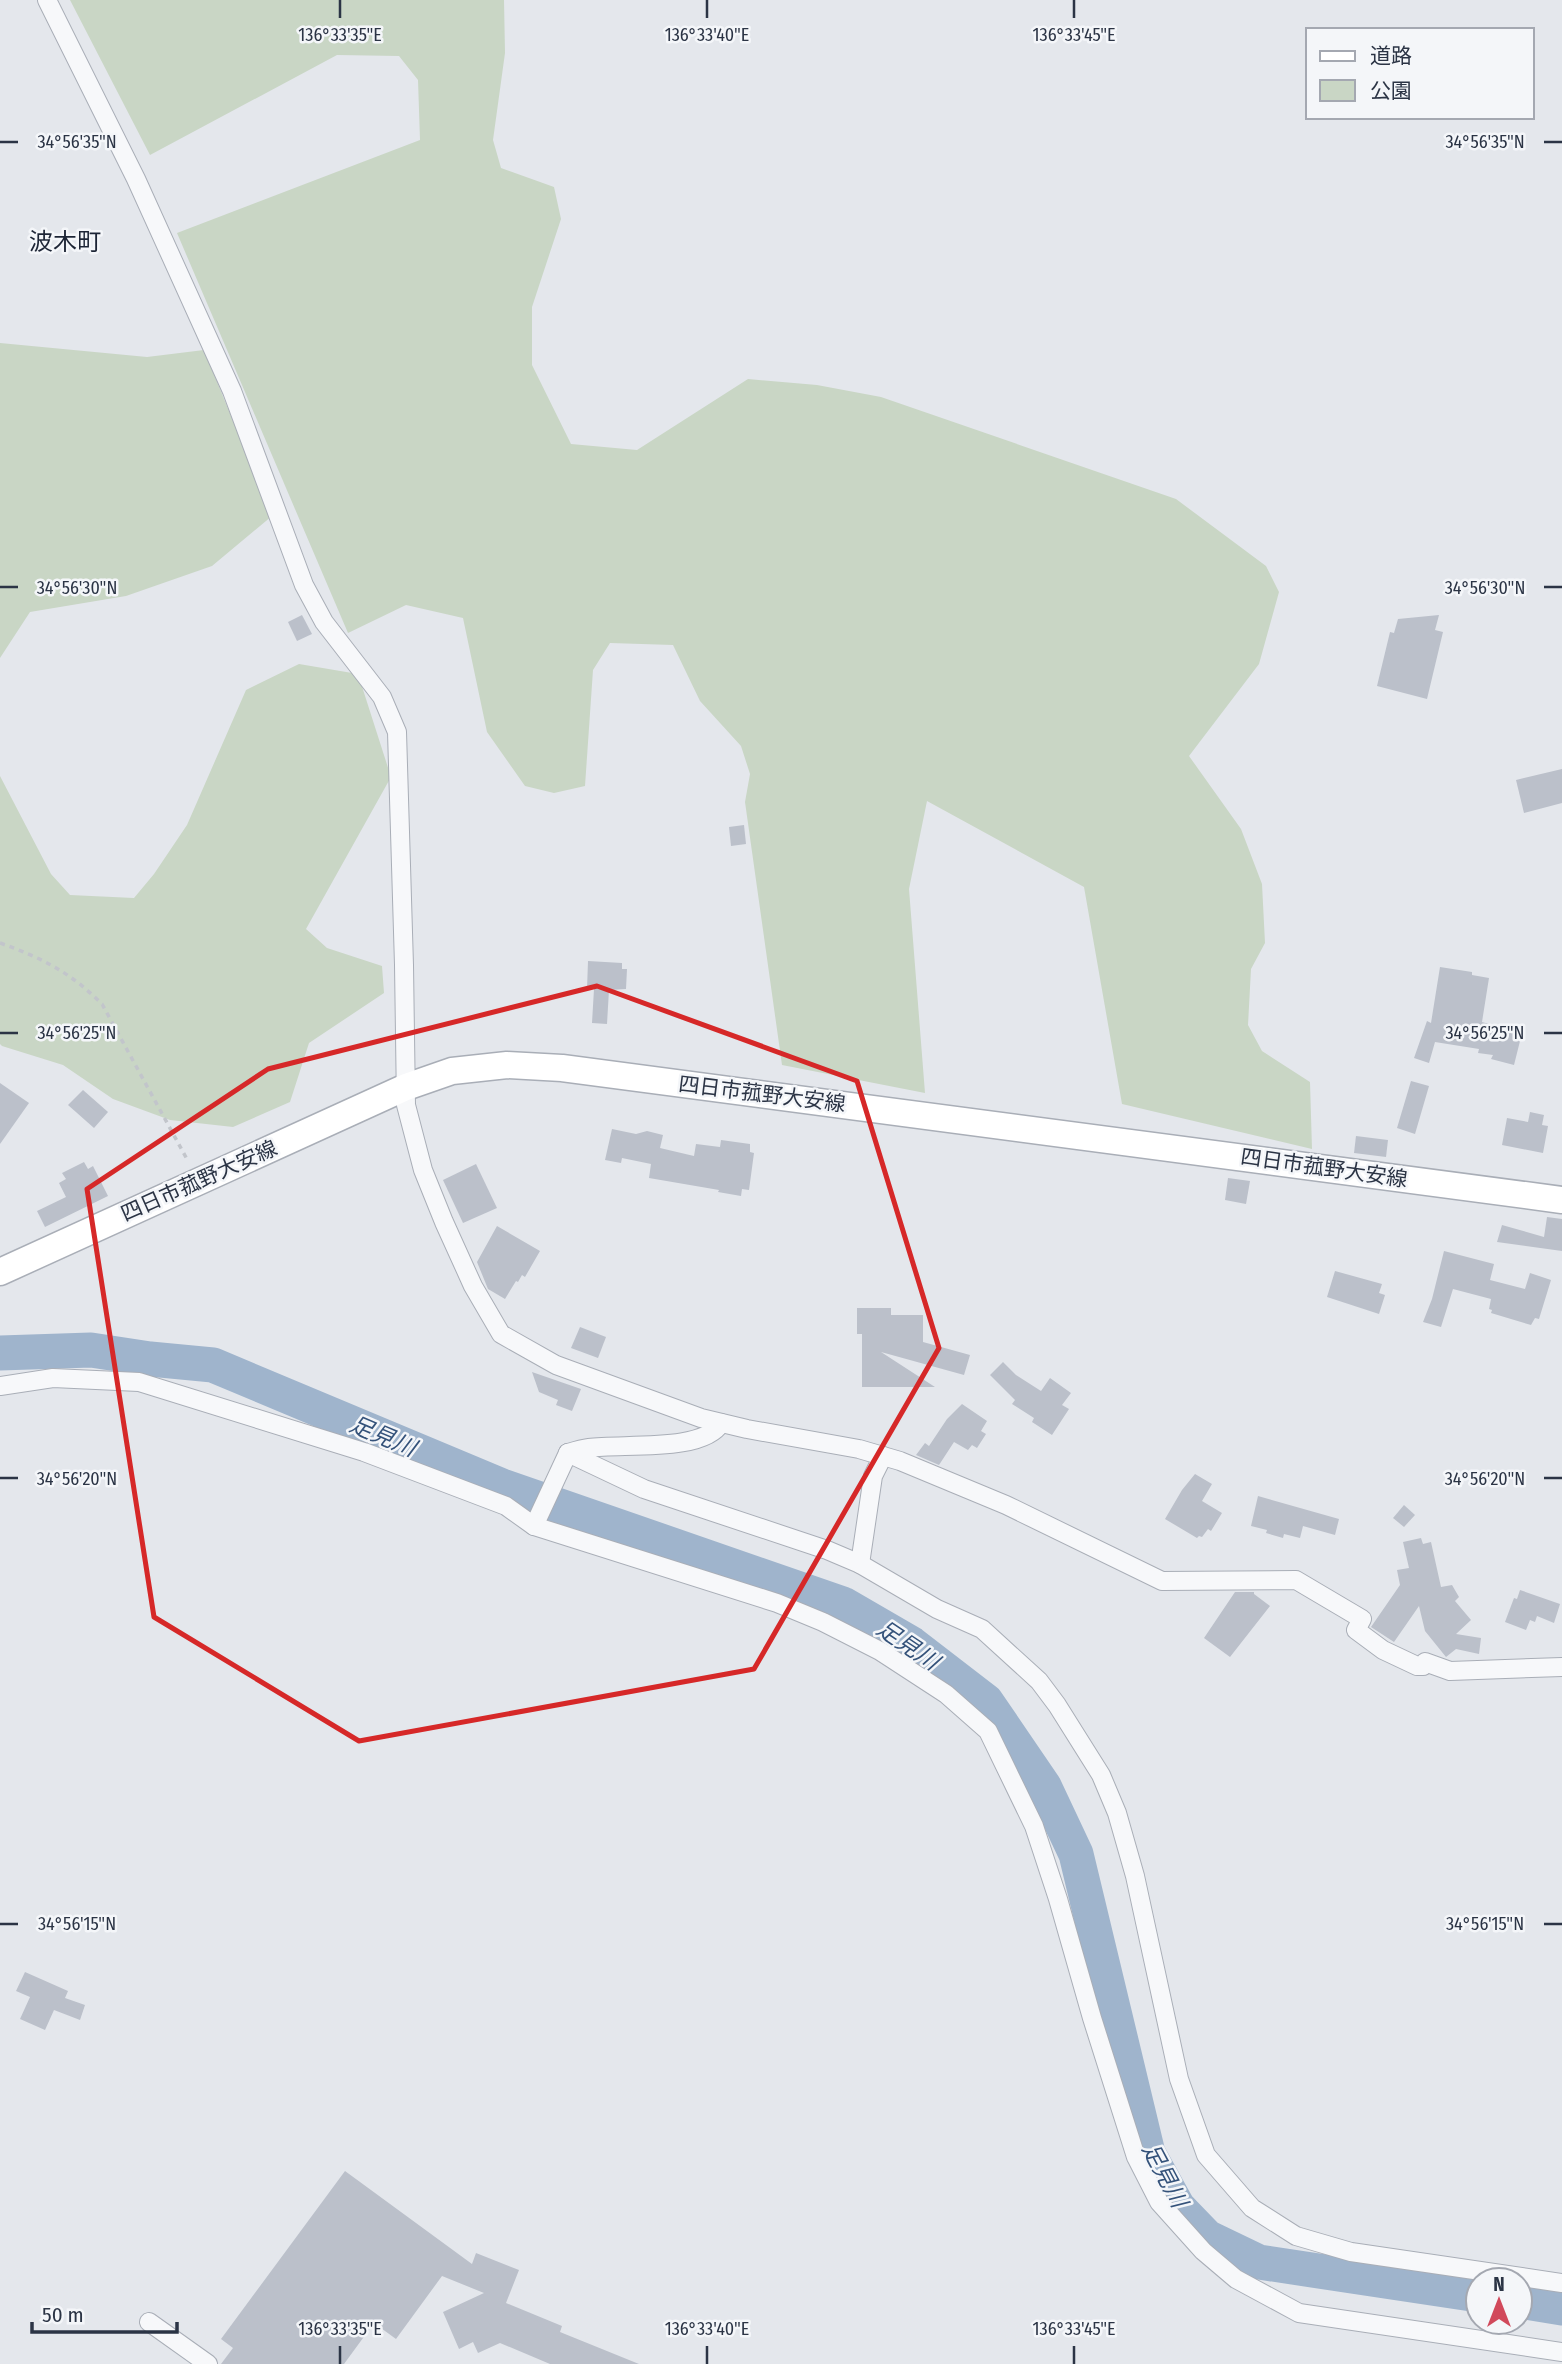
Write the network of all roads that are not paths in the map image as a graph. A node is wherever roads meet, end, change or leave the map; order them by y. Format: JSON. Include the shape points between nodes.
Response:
{"nodes":[{"id":1,"x":47,"y":0,"type":"edge"},
{"id":2,"x":406,"y":1087,"type":"junction"},
{"id":3,"x":1562,"y":1200,"type":"edge"},
{"id":4,"x":0,"y":1272,"type":"edge"},
{"id":5,"x":0,"y":1386,"type":"edge"},
{"id":6,"x":721,"y":1423,"type":"junction"},
{"id":7,"x":568,"y":1453,"type":"junction"},
{"id":8,"x":883,"y":1456,"type":"junction"},
{"id":9,"x":534,"y":1526,"type":"junction"},
{"id":10,"x":860,"y":1564,"type":"junction"},
{"id":11,"x":1562,"y":1667,"type":"edge"},
{"id":12,"x":1562,"y":2283,"type":"edge"},
{"id":13,"x":149,"y":2322,"type":"dead end"},
{"id":14,"x":1562,"y":2352,"type":"edge"},
{"id":15,"x":208,"y":2364,"type":"edge"}],
"edges":[{"from":1,"to":2,"type":"street","via":[[136,179],[232,391],[304,585],[324,622],[382,697],[397,732]]},
{"from":2,"to":3,"type":"main road","name":"四日市菰野大安線","via":[[452,1071],[507,1065],[562,1068]]},
{"from":2,"to":4,"type":"main road","name":"四日市菰野大安線"},
{"from":2,"to":6,"type":"street","via":[[406,1105],[424,1170],[473,1286],[501,1334],[577,1374]]},
{"from":5,"to":9,"type":"street","via":[[53,1378],[139,1382],[364,1452],[506,1506]]},
{"from":6,"to":7,"type":"street","via":[[716,1432],[662,1445],[590,1447]]},
{"from":6,"to":8,"type":"street"},
{"from":7,"to":9,"type":"street"},
{"from":7,"to":10,"type":"street","via":[[644,1489]]},
{"from":8,"to":10,"type":"street","via":[[873,1476]]},
{"from":8,"to":11,"type":"street","via":[[1006,1505],[1162,1581],[1296,1580],[1362,1619],[1356,1630],[1383,1650],[1417,1666],[1425,1662],[1450,1671]]},
{"from":9,"to":14,"type":"street","via":[[777,1602],[823,1622],[880,1651],[946,1694],[988,1731],[1034,1826],[1136,2157],[1158,2202],[1236,2279],[1299,2313]]},
{"from":10,"to":12,"type":"street","via":[[937,1609],[982,1629],[1040,1681],[1101,1775],[1135,1877],[1179,2079],[1206,2155],[1252,2207],[1296,2236],[1351,2252]]},
{"from":13,"to":15,"type":"street"}]}
